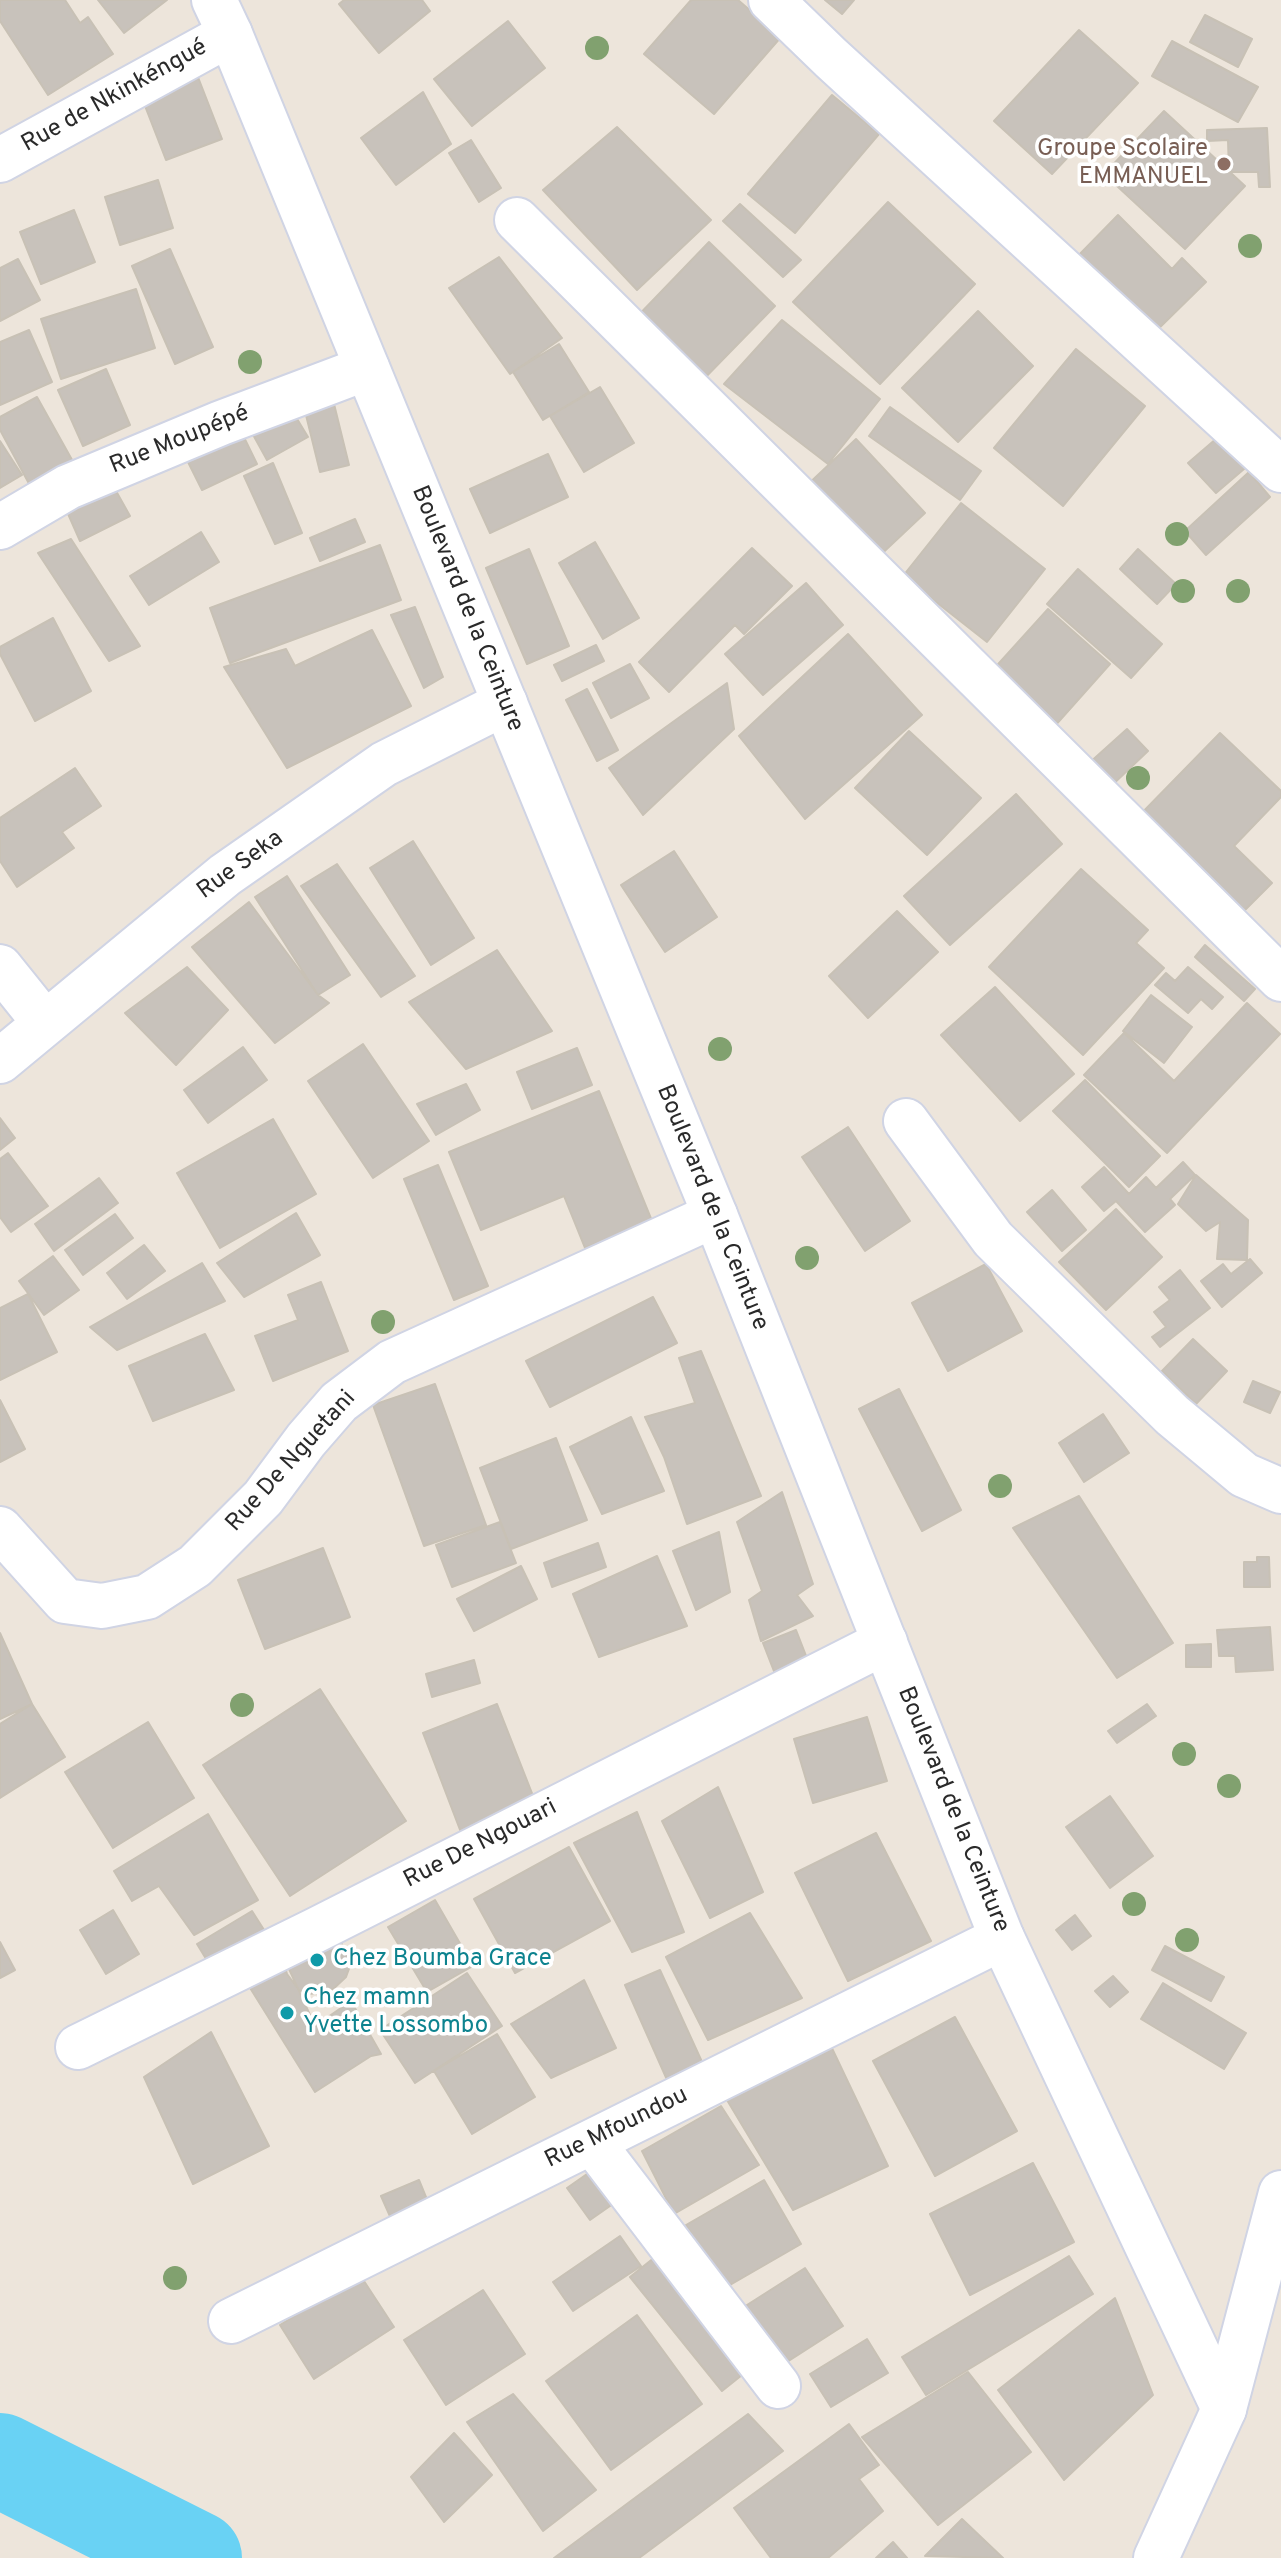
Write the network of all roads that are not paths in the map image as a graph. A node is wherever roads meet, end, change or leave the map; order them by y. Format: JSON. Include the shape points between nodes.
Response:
{"nodes":[{"id":1,"x":771,"y":0,"type":"edge"},
{"id":2,"x":222,"y":17,"type":"edge"},
{"id":3,"x":0,"y":160,"type":"edge"},
{"id":4,"x":517,"y":220,"type":"dead end"},
{"id":5,"x":367,"y":368,"type":"junction"},
{"id":6,"x":1281,"y":470,"type":"edge"},
{"id":7,"x":0,"y":527,"type":"edge"},
{"id":8,"x":505,"y":703,"type":"junction"},
{"id":9,"x":0,"y":967,"type":"edge"},
{"id":10,"x":1281,"y":979,"type":"edge"},
{"id":11,"x":45,"y":1023,"type":"junction"},
{"id":12,"x":0,"y":1061,"type":"edge"},
{"id":13,"x":906,"y":1121,"type":"dead end"},
{"id":14,"x":715,"y":1215,"type":"junction"},
{"id":15,"x":1281,"y":1491,"type":"edge"},
{"id":16,"x":6,"y":1546,"type":"edge"},
{"id":17,"x":885,"y":1642,"type":"junction"},
{"id":18,"x":1002,"y":1938,"type":"junction"},
{"id":19,"x":78,"y":2047,"type":"dead end"},
{"id":20,"x":592,"y":2142,"type":"junction"},
{"id":21,"x":1281,"y":2193,"type":"edge"},
{"id":22,"x":231,"y":2321,"type":"dead end"},
{"id":23,"x":778,"y":2386,"type":"dead end"},
{"id":24,"x":1224,"y":2409,"type":"junction"},
{"id":25,"x":1156,"y":2558,"type":"edge"}],
"edges":[{"from":1,"to":6,"type":"street"},
{"from":2,"to":3,"type":"street","name":"Rue de Nkinkéngué"},
{"from":2,"to":5,"type":"street","name":"Boulevard de la Ceinture"},
{"from":4,"to":10,"type":"street"},
{"from":5,"to":7,"type":"street","name":"Rue Moupépé","via":[[68,487]]},
{"from":5,"to":8,"type":"street","name":"Boulevard de la Ceinture"},
{"from":8,"to":11,"type":"street","name":"Rue Seka","via":[[384,764],[225,875]]},
{"from":8,"to":14,"type":"street","name":"Boulevard de la Ceinture"},
{"from":9,"to":11,"type":"street"},
{"from":11,"to":12,"type":"street","name":"Rue Seka"},
{"from":13,"to":15,"type":"street","via":[[993,1239],[1172,1415],[1244,1475]]},
{"from":14,"to":16,"type":"street","name":"Rue De Nguetani","via":[[392,1362],[339,1402],[263,1498],[195,1566],[147,1597],[102,1606],[65,1601]]},
{"from":14,"to":17,"type":"street","name":"Boulevard de la Ceinture"},
{"from":17,"to":18,"type":"street","name":"Boulevard de la Ceinture"},
{"from":17,"to":19,"type":"street","name":"Rue De Ngouari"},
{"from":18,"to":20,"type":"street","name":"Rue Mfoundou"},
{"from":18,"to":24,"type":"street","name":"Boulevard de la Ceinture"},
{"from":20,"to":22,"type":"street","name":"Rue Mfoundou"},
{"from":20,"to":23,"type":"street"},
{"from":21,"to":24,"type":"street"},
{"from":24,"to":25,"type":"street"}]}
